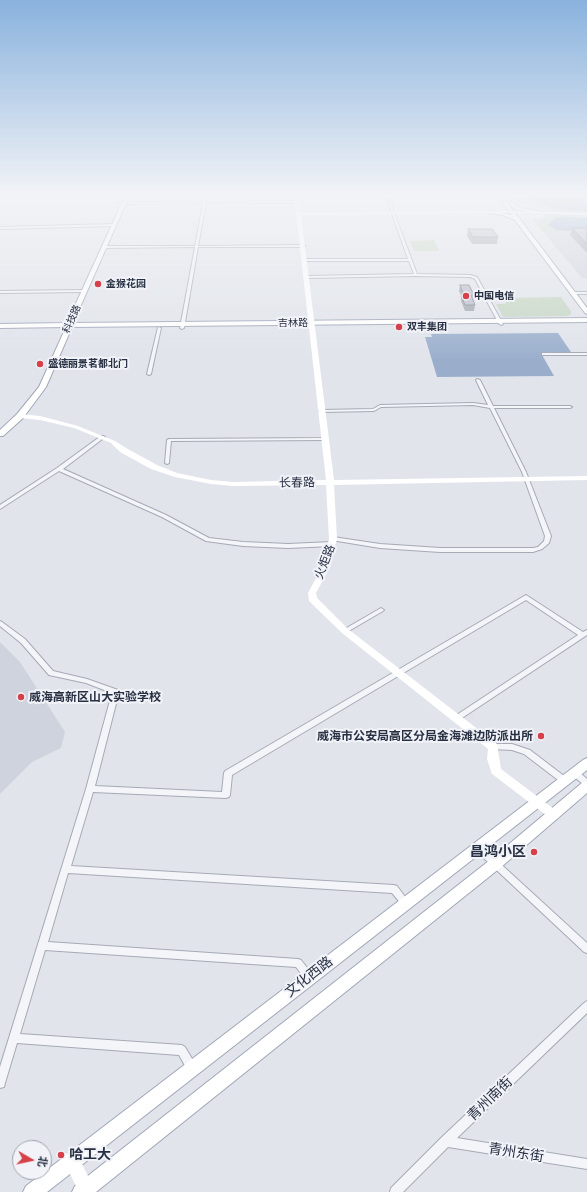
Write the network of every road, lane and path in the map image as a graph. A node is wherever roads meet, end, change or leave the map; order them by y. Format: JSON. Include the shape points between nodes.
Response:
{"nodes":[{"id":1,"x":104,"y":250,"type":"edge"},
{"id":2,"x":196,"y":250,"type":"edge"},
{"id":3,"x":304,"y":250,"type":"edge"},
{"id":4,"x":406,"y":250,"type":"edge"},
{"id":5,"x":540,"y":250,"type":"edge"},
{"id":6,"x":547,"y":250,"type":"edge"},
{"id":7,"x":305,"y":260,"type":"junction"},
{"id":8,"x":410,"y":260,"type":"junction"},
{"id":9,"x":416,"y":276,"type":"junction"},
{"id":10,"x":307,"y":277,"type":"junction"},
{"id":11,"x":570,"y":279,"type":"dead end"},
{"id":12,"x":579,"y":290,"type":"junction"},
{"id":13,"x":84,"y":291,"type":"junction"},
{"id":14,"x":0,"y":292,"type":"edge"},
{"id":15,"x":572,"y":292,"type":"junction"},
{"id":16,"x":587,"y":293,"type":"edge"},
{"id":17,"x":587,"y":301,"type":"edge"},
{"id":18,"x":586,"y":310,"type":"edge"},
{"id":19,"x":587,"y":320,"type":"edge"},
{"id":20,"x":563,"y":322,"type":"junction"},
{"id":21,"x":500,"y":323,"type":"junction"},
{"id":22,"x":311,"y":325,"type":"junction"},
{"id":23,"x":0,"y":326,"type":"edge"},
{"id":24,"x":182,"y":326,"type":"junction"},
{"id":25,"x":586,"y":326,"type":"edge"},
{"id":26,"x":69,"y":327,"type":"junction"},
{"id":27,"x":159,"y":328,"type":"junction"},
{"id":28,"x":0,"y":330,"type":"edge"},
{"id":29,"x":543,"y":354,"type":"dead end"},
{"id":30,"x":587,"y":354,"type":"edge"},
{"id":31,"x":149,"y":374,"type":"dead end"},
{"id":32,"x":478,"y":380,"type":"dead end"},
{"id":33,"x":493,"y":407,"type":"junction"},
{"id":34,"x":570,"y":407,"type":"dead end"},
{"id":35,"x":321,"y":411,"type":"junction"},
{"id":36,"x":20,"y":416,"type":"junction"},
{"id":37,"x":0,"y":434,"type":"edge"},
{"id":38,"x":103,"y":437,"type":"junction"},
{"id":39,"x":325,"y":439,"type":"junction"},
{"id":40,"x":167,"y":463,"type":"dead end"},
{"id":41,"x":59,"y":469,"type":"junction"},
{"id":42,"x":587,"y":478,"type":"edge"},
{"id":43,"x":525,"y":479,"type":"junction"},
{"id":44,"x":330,"y":482,"type":"junction"},
{"id":45,"x":0,"y":507,"type":"edge"},
{"id":46,"x":333,"y":542,"type":"junction"},
{"id":47,"x":381,"y":610,"type":"dead end"},
{"id":48,"x":0,"y":623,"type":"edge"},
{"id":49,"x":345,"y":631,"type":"junction"},
{"id":50,"x":585,"y":633,"type":"edge"},
{"id":51,"x":397,"y":673,"type":"junction"},
{"id":52,"x":457,"y":718,"type":"junction"},
{"id":53,"x":493,"y":747,"type":"junction"},
{"id":54,"x":587,"y":763,"type":"edge"},
{"id":55,"x":570,"y":777,"type":"junction"},
{"id":56,"x":587,"y":783,"type":"edge"},
{"id":57,"x":587,"y":786,"type":"edge"},
{"id":58,"x":90,"y":789,"type":"junction"},
{"id":59,"x":537,"y":802,"type":"junction"},
{"id":60,"x":554,"y":814,"type":"junction"},
{"id":61,"x":477,"y":847,"type":"junction"},
{"id":62,"x":495,"y":864,"type":"junction"},
{"id":63,"x":66,"y":869,"type":"junction"},
{"id":64,"x":406,"y":902,"type":"junction"},
{"id":65,"x":43,"y":946,"type":"junction"},
{"id":66,"x":587,"y":948,"type":"edge"},
{"id":67,"x":309,"y":977,"type":"junction"},
{"id":68,"x":587,"y":1006,"type":"edge"},
{"id":69,"x":14,"y":1038,"type":"junction"},
{"id":70,"x":192,"y":1067,"type":"junction"},
{"id":71,"x":0,"y":1083,"type":"edge"},
{"id":72,"x":446,"y":1141,"type":"junction"},
{"id":73,"x":71,"y":1160,"type":"junction"},
{"id":74,"x":587,"y":1164,"type":"edge"},
{"id":75,"x":85,"y":1191,"type":"edge"},
{"id":76,"x":32,"y":1192,"type":"edge"},
{"id":77,"x":395,"y":1192,"type":"edge"}],
"edges":[{"from":1,"to":13,"type":"main road","name":"科技路"},
{"from":2,"to":24,"type":"street"},
{"from":3,"to":7,"type":"main road","name":"火炬路"},
{"from":4,"to":8,"type":"street"},
{"from":5,"to":15,"type":"main road"},
{"from":6,"to":11,"type":"main road"},
{"from":7,"to":8,"type":"street"},
{"from":7,"to":10,"type":"main road","name":"火炬路"},
{"from":8,"to":9,"type":"street"},
{"from":9,"to":10,"type":"street"},
{"from":9,"to":21,"type":"street","via":[[476,278]]},
{"from":10,"to":22,"type":"main road","name":"火炬路"},
{"from":12,"to":15,"type":"street"},
{"from":12,"to":16,"type":"street"},
{"from":12,"to":17,"type":"main road"},
{"from":13,"to":14,"type":"street"},
{"from":13,"to":26,"type":"main road","name":"科技路"},
{"from":15,"to":18,"type":"main road"},
{"from":18,"to":20,"type":"main road"},
{"from":19,"to":20,"type":"main road","name":"吉林路"},
{"from":20,"to":21,"type":"main road","name":"吉林路"},
{"from":20,"to":25,"type":"main road"},
{"from":21,"to":22,"type":"main road","name":"吉林路"},
{"from":22,"to":24,"type":"main road","name":"吉林路"},
{"from":22,"to":35,"type":"main road","name":"火炬路"},
{"from":23,"to":26,"type":"main road","name":"吉林路"},
{"from":24,"to":26,"type":"main road","name":"吉林路"},
{"from":24,"to":27,"type":"main road","name":"吉林路"},
{"from":26,"to":27,"type":"main road","name":"吉林路"},
{"from":26,"to":28,"type":"main road","name":"吉林路"},
{"from":26,"to":36,"type":"main road","name":"科技路","via":[[42,386]]},
{"from":27,"to":31,"type":"street"},
{"from":29,"to":30,"type":"street"},
{"from":32,"to":33,"type":"street"},
{"from":33,"to":34,"type":"street"},
{"from":33,"to":35,"type":"street","via":[[473,404],[380,406],[374,410]]},
{"from":33,"to":43,"type":"street"},
{"from":35,"to":39,"type":"main road","name":"火炬路"},
{"from":36,"to":37,"type":"main road","name":"科技路"},
{"from":36,"to":38,"type":"main road","name":"长春路","via":[[58,422]]},
{"from":38,"to":41,"type":"street"},
{"from":38,"to":44,"type":"main road","name":"长春路","via":[[154,468],[192,479],[233,484]]},
{"from":39,"to":40,"type":"street","via":[[169,440]]},
{"from":39,"to":44,"type":"main road","name":"火炬路"},
{"from":41,"to":45,"type":"street"},
{"from":41,"to":46,"type":"street","via":[[164,516],[208,540],[288,546]]},
{"from":42,"to":43,"type":"main road","name":"长春路"},
{"from":43,"to":44,"type":"main road","name":"长春路"},
{"from":43,"to":46,"type":"street","via":[[548,536],[547,542],[540,548],[440,550]]},
{"from":44,"to":46,"type":"main road","name":"火炬路"},
{"from":46,"to":49,"type":"main road","name":"火炬路","via":[[326,567],[312,593],[312,599]]},
{"from":47,"to":49,"type":"street"},
{"from":48,"to":58,"type":"street","via":[[24,641],[51,673],[87,681],[116,692]]},
{"from":49,"to":51,"type":"main road","name":"火炬路"},
{"from":50,"to":51,"type":"street","via":[[526,597]]},
{"from":50,"to":52,"type":"street"},
{"from":51,"to":52,"type":"main road","name":"火炬路"},
{"from":51,"to":58,"type":"street","via":[[228,773],[226,795]]},
{"from":52,"to":53,"type":"main road","name":"火炬路"},
{"from":53,"to":55,"type":"street","via":[[512,747],[527,752]]},
{"from":53,"to":59,"type":"main road","via":[[492,759],[496,771]]},
{"from":54,"to":55,"type":"main road","name":"文化西路"},
{"from":55,"to":56,"type":"street"},
{"from":55,"to":59,"type":"main road","name":"文化西路"},
{"from":57,"to":60,"type":"main road"},
{"from":58,"to":63,"type":"street"},
{"from":59,"to":60,"type":"main road"},
{"from":59,"to":61,"type":"main road","name":"文化西路"},
{"from":60,"to":62,"type":"main road"},
{"from":61,"to":62,"type":"street"},
{"from":61,"to":64,"type":"main road","name":"文化西路"},
{"from":62,"to":66,"type":"street"},
{"from":62,"to":75,"type":"main road"},
{"from":63,"to":64,"type":"street","via":[[394,889]]},
{"from":63,"to":65,"type":"street"},
{"from":64,"to":67,"type":"main road","name":"文化西路"},
{"from":65,"to":67,"type":"street","via":[[298,963]]},
{"from":65,"to":69,"type":"street"},
{"from":67,"to":70,"type":"main road","name":"文化西路"},
{"from":68,"to":72,"type":"street","name":"青州南街"},
{"from":69,"to":70,"type":"street","via":[[182,1050]]},
{"from":69,"to":71,"type":"street"},
{"from":70,"to":73,"type":"main road","name":"文化西路"},
{"from":72,"to":74,"type":"street","name":"青州东街"},
{"from":72,"to":77,"type":"street","name":"青州南街"},
{"from":73,"to":75,"type":"main road"},
{"from":73,"to":76,"type":"main road","name":"文化西路"}]}
